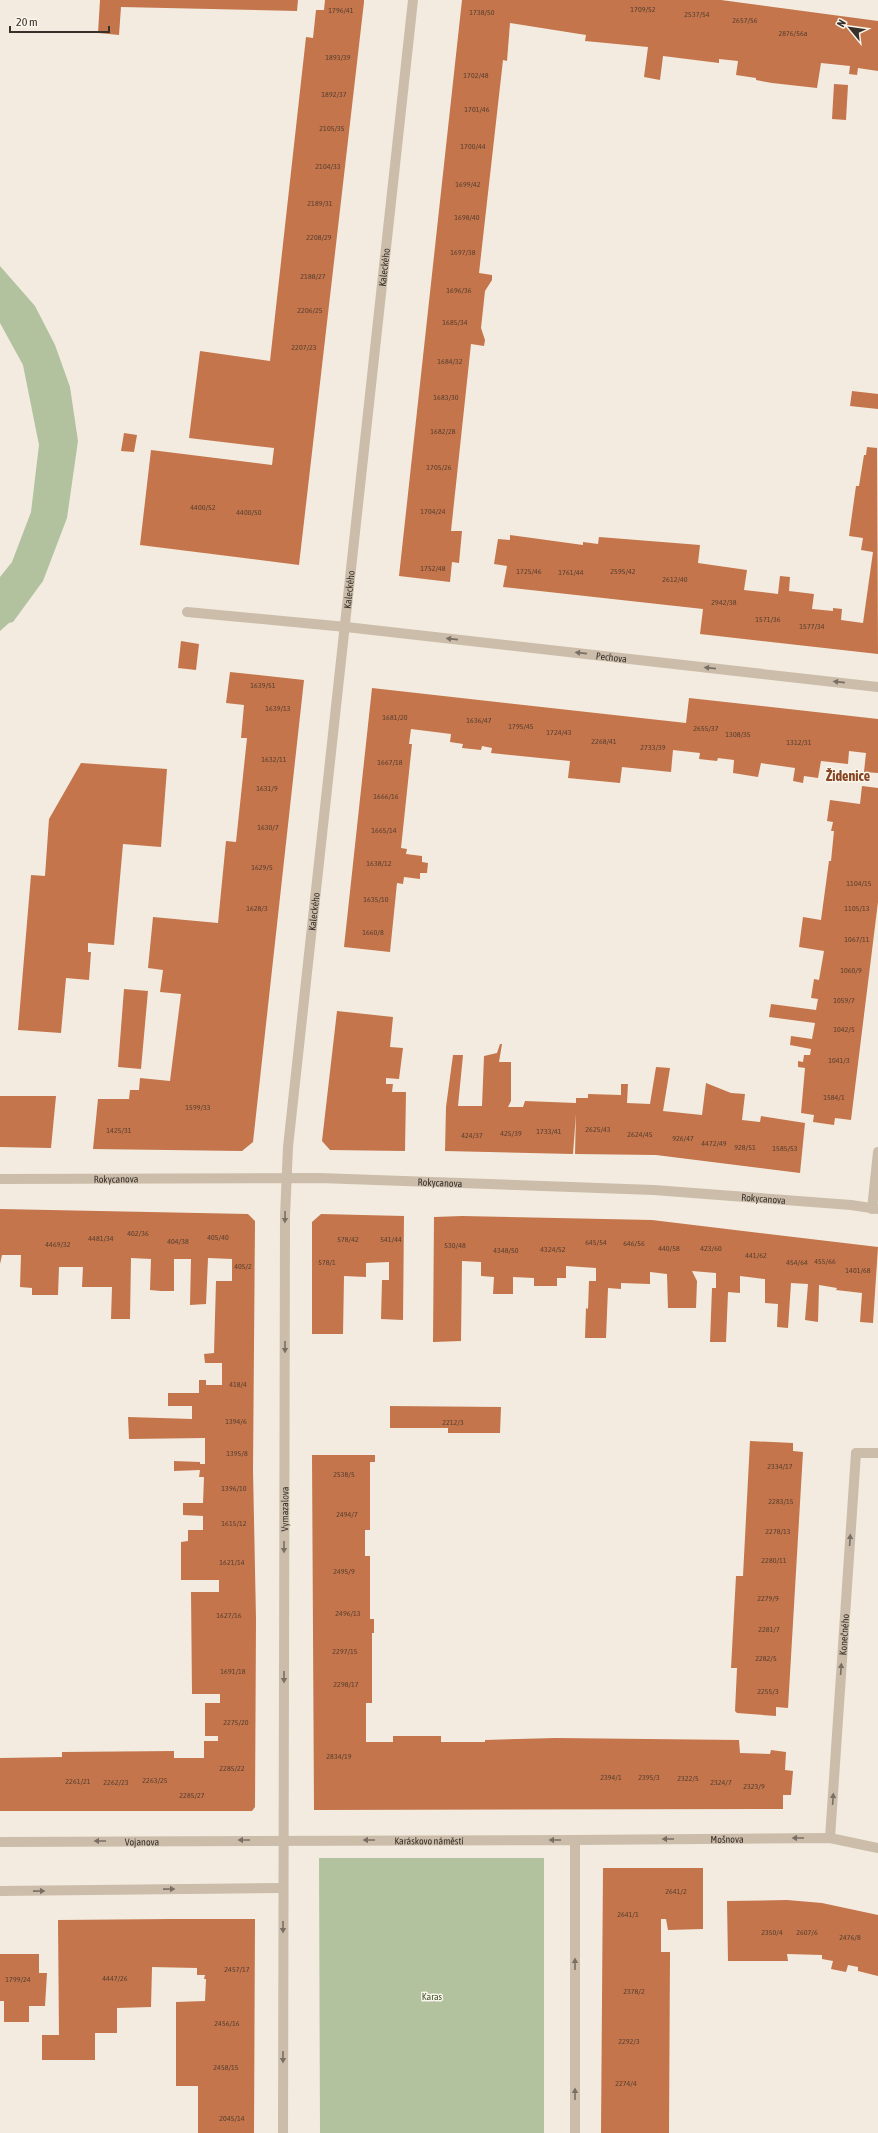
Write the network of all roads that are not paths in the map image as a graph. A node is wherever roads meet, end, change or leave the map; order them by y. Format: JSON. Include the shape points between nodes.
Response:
{"nodes":[{"id":1,"x":413,"y":0,"type":"edge"},
{"id":2,"x":187,"y":612,"type":"dead end"},
{"id":3,"x":346,"y":627,"type":"junction"},
{"id":4,"x":878,"y":687,"type":"edge"},
{"id":5,"x":878,"y":1152,"type":"edge"},
{"id":6,"x":287,"y":1178,"type":"junction"},
{"id":7,"x":0,"y":1179,"type":"edge"},
{"id":8,"x":875,"y":1209,"type":"edge"},
{"id":9,"x":878,"y":1453,"type":"edge"},
{"id":10,"x":830,"y":1838,"type":"junction"},
{"id":11,"x":283,"y":1840,"type":"junction"},
{"id":12,"x":575,"y":1840,"type":"junction"},
{"id":13,"x":0,"y":1842,"type":"edge"},
{"id":14,"x":878,"y":1848,"type":"edge"},
{"id":15,"x":282,"y":1888,"type":"junction"},
{"id":16,"x":0,"y":1891,"type":"edge"},
{"id":17,"x":283,"y":2133,"type":"edge"},
{"id":18,"x":575,"y":2133,"type":"edge"}],
"edges":[{"from":1,"to":3,"type":"street","name":"Kaleckého"},
{"from":2,"to":3,"type":"street","name":"Pechova"},
{"from":4,"to":3,"type":"street","name":"Pechova","one_way":true},
{"from":3,"to":6,"type":"street","name":"Kaleckého","via":[[288,1147]]},
{"from":5,"to":8,"type":"street"},
{"from":6,"to":7,"type":"street","name":"Rokycanova"},
{"from":6,"to":8,"type":"street","name":"Rokycanova","via":[[654,1190]]},
{"from":6,"to":11,"type":"street","name":"Vymazalova","one_way":true},
{"from":10,"to":9,"type":"street","name":"Konečného","one_way":true,"via":[[856,1453]]},
{"from":10,"to":12,"type":"street","name":"Mošnova","one_way":true},
{"from":10,"to":14,"type":"street","name":"Mošnova"},
{"from":12,"to":11,"type":"street","name":"Karáskovo náměstí","one_way":true},
{"from":11,"to":13,"type":"street","name":"Vojanova","one_way":true},
{"from":11,"to":15,"type":"street"},
{"from":18,"to":12,"type":"street","one_way":true},
{"from":16,"to":15,"type":"street","one_way":true},
{"from":15,"to":17,"type":"street","one_way":true}]}
